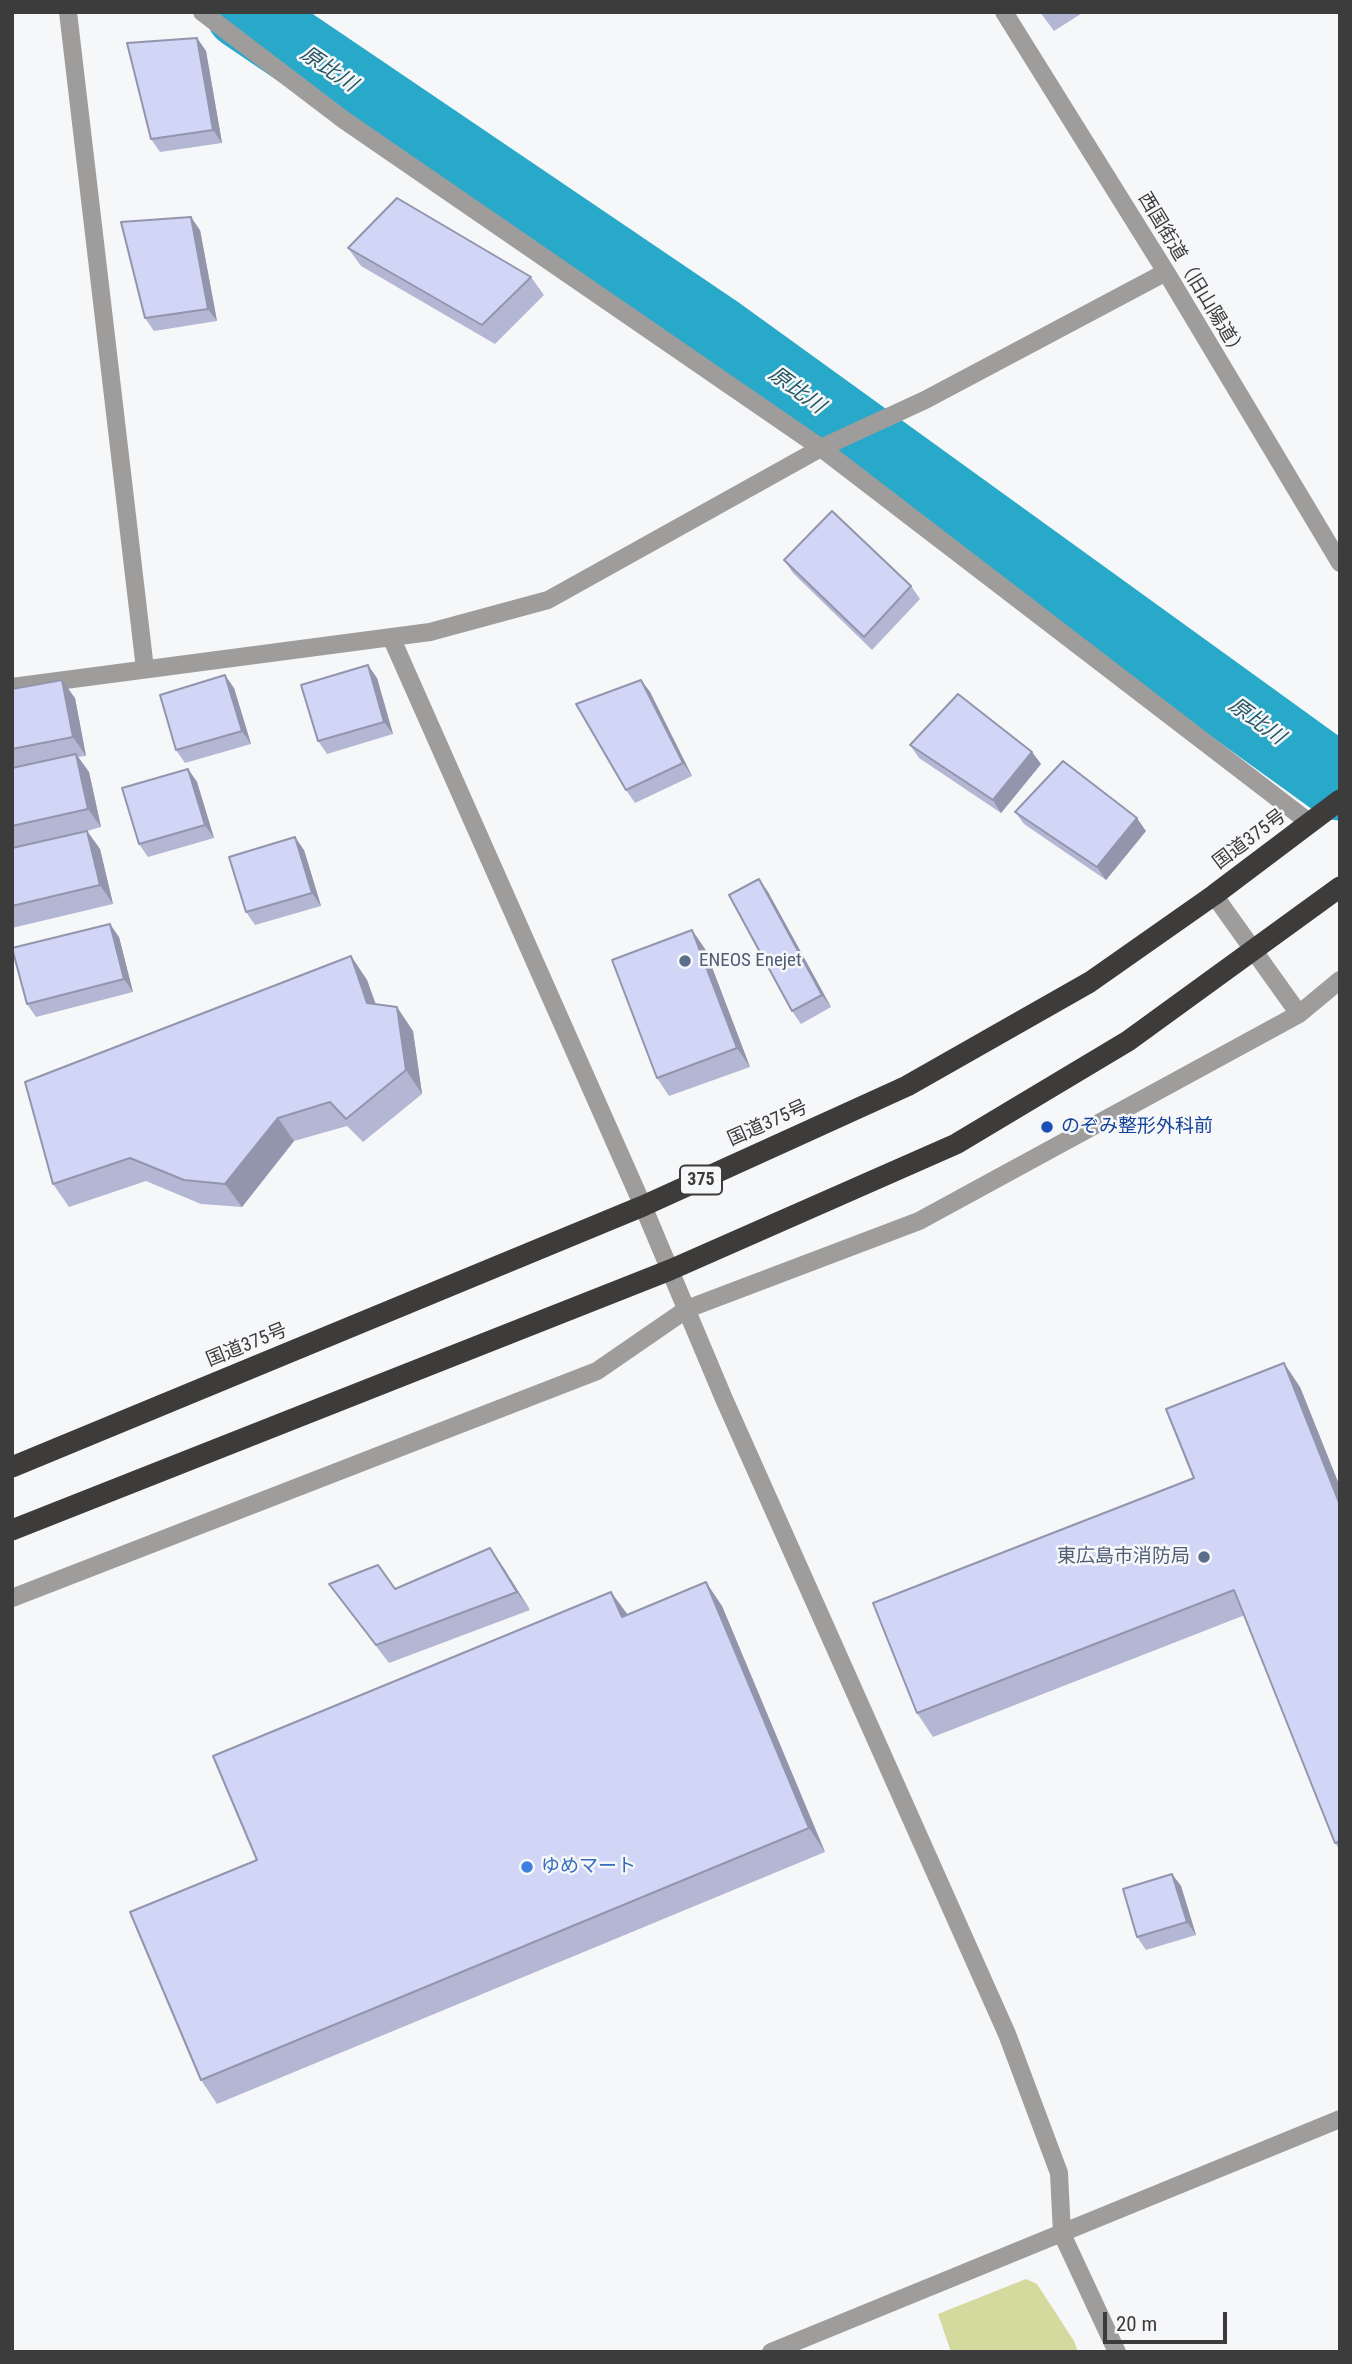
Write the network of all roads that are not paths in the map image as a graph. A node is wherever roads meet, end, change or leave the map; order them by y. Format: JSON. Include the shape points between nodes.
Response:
{"nodes":[{"id":1,"x":68,"y":12,"type":"edge"},
{"id":2,"x":202,"y":12,"type":"edge"},
{"id":3,"x":1003,"y":12,"type":"edge"},
{"id":4,"x":1166,"y":272,"type":"junction"},
{"id":5,"x":829,"y":445,"type":"junction"},
{"id":6,"x":1340,"y":563,"type":"edge"},
{"id":7,"x":391,"y":637,"type":"junction"},
{"id":8,"x":145,"y":669,"type":"junction"},
{"id":9,"x":12,"y":687,"type":"edge"},
{"id":10,"x":1340,"y":800,"type":"edge"},
{"id":11,"x":1310,"y":823,"type":"junction"},
{"id":12,"x":1340,"y":887,"type":"edge"},
{"id":13,"x":1214,"y":895,"type":"junction"},
{"id":14,"x":1255,"y":950,"type":"junction"},
{"id":15,"x":1340,"y":980,"type":"edge"},
{"id":16,"x":1299,"y":1014,"type":"junction"},
{"id":17,"x":643,"y":1206,"type":"junction"},
{"id":18,"x":670,"y":1270,"type":"junction"},
{"id":19,"x":687,"y":1310,"type":"junction"},
{"id":20,"x":12,"y":1467,"type":"edge"},
{"id":21,"x":12,"y":1530,"type":"edge"},
{"id":22,"x":12,"y":1598,"type":"edge"},
{"id":23,"x":1340,"y":2119,"type":"edge"},
{"id":24,"x":1062,"y":2234,"type":"junction"},
{"id":25,"x":771,"y":2352,"type":"edge"},
{"id":26,"x":1118,"y":2352,"type":"edge"}],
"edges":[{"from":1,"to":8,"type":"street"},
{"from":2,"to":5,"type":"street","via":[[344,120]]},
{"from":3,"to":4,"type":"street","name":"西国街道（旧山陽道）"},
{"from":4,"to":5,"type":"street"},
{"from":4,"to":6,"type":"street","name":"西国街道（旧山陽道）"},
{"from":5,"to":7,"type":"street","via":[[548,600],[430,632]]},
{"from":5,"to":11,"type":"street"},
{"from":7,"to":8,"type":"street"},
{"from":7,"to":17,"type":"street"},
{"from":8,"to":9,"type":"street"},
{"from":10,"to":11,"type":"highway","name":"国道375号","number":"375"},
{"from":11,"to":13,"type":"highway","name":"国道375号","number":"375"},
{"from":12,"to":14,"type":"highway"},
{"from":13,"to":14,"type":"street"},
{"from":13,"to":17,"type":"highway","name":"国道375号","number":"375","via":[[1090,982],[907,1086]]},
{"from":14,"to":16,"type":"street"},
{"from":14,"to":18,"type":"highway","via":[[1128,1041],[956,1144]]},
{"from":15,"to":16,"type":"street"},
{"from":16,"to":19,"type":"street","via":[[919,1221]]},
{"from":17,"to":18,"type":"street"},
{"from":17,"to":20,"type":"highway","name":"国道375号","number":"375"},
{"from":18,"to":19,"type":"street"},
{"from":18,"to":21,"type":"highway"},
{"from":19,"to":22,"type":"street","via":[[597,1371]]},
{"from":19,"to":24,"type":"street","via":[[1007,2034],[1059,2173]]},
{"from":23,"to":24,"type":"street"},
{"from":24,"to":25,"type":"street"},
{"from":24,"to":26,"type":"street"}]}
